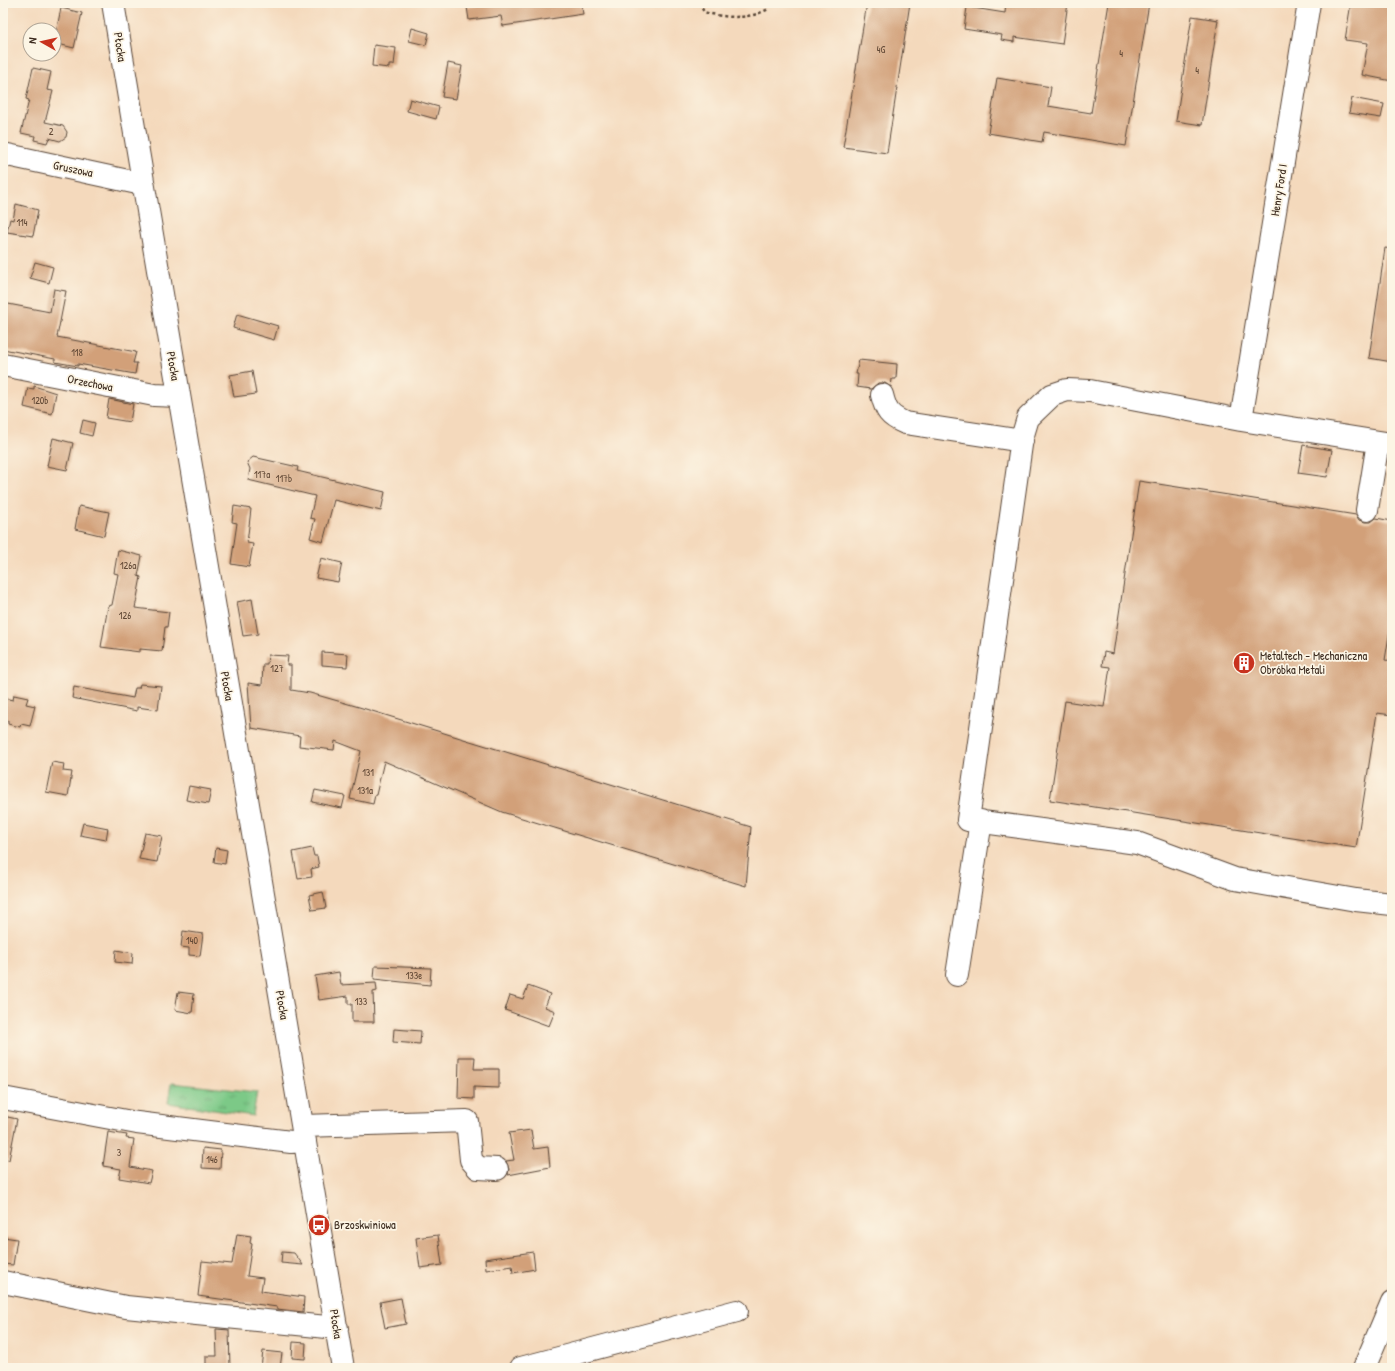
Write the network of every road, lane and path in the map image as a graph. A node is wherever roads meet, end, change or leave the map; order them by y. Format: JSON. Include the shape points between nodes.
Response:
{"nodes":[{"id":1,"x":113,"y":3,"type":"edge"},
{"id":2,"x":699,"y":3,"type":"edge"},
{"id":3,"x":767,"y":3,"type":"edge"},
{"id":4,"x":1309,"y":3,"type":"edge"},
{"id":5,"x":3,"y":154,"type":"edge"},
{"id":6,"x":142,"y":184,"type":"junction"},
{"id":7,"x":3,"y":365,"type":"edge"},
{"id":8,"x":882,"y":395,"type":"dead end"},
{"id":9,"x":178,"y":396,"type":"junction"},
{"id":10,"x":1241,"y":420,"type":"junction"},
{"id":11,"x":1022,"y":441,"type":"junction"},
{"id":12,"x":1385,"y":443,"type":"edge"},
{"id":13,"x":1368,"y":510,"type":"dead end"},
{"id":14,"x":981,"y":821,"type":"junction"},
{"id":15,"x":1392,"y":904,"type":"edge"},
{"id":16,"x":957,"y":975,"type":"dead end"},
{"id":17,"x":3,"y":1098,"type":"edge"},
{"id":18,"x":304,"y":1133,"type":"junction"},
{"id":19,"x":497,"y":1170,"type":"dead end"},
{"id":20,"x":3,"y":1282,"type":"edge"},
{"id":21,"x":1392,"y":1302,"type":"edge"},
{"id":22,"x":737,"y":1311,"type":"dead end"},
{"id":23,"x":337,"y":1328,"type":"junction"},
{"id":24,"x":343,"y":1368,"type":"edge"},
{"id":25,"x":521,"y":1368,"type":"edge"},
{"id":26,"x":1364,"y":1368,"type":"edge"}],
"edges":[{"from":1,"to":6,"type":"street","name":"Płocka"},
{"from":2,"to":3,"type":"path","via":[[704,12],[732,18],[761,13],[768,9]]},
{"from":4,"to":10,"type":"street","name":"Henry Ford I"},
{"from":5,"to":6,"type":"street","name":"Gruszowa"},
{"from":6,"to":9,"type":"street","name":"Płocka"},
{"from":7,"to":9,"type":"street","name":"Orzechowa","via":[[154,395]]},
{"from":8,"to":11,"type":"street","via":[[886,410],[906,423]]},
{"from":9,"to":18,"type":"street","name":"Płocka"},
{"from":10,"to":11,"type":"street","via":[[1138,399],[1067,390],[1052,395],[1028,418]]},
{"from":10,"to":12,"type":"street"},
{"from":11,"to":14,"type":"street","via":[[968,820]]},
{"from":12,"to":13,"type":"street"},
{"from":14,"to":15,"type":"street","via":[[1131,842],[1235,879]]},
{"from":14,"to":16,"type":"street"},
{"from":17,"to":18,"type":"street","via":[[137,1123],[291,1142]]},
{"from":18,"to":19,"type":"street","via":[[466,1114],[471,1160],[478,1168]]},
{"from":18,"to":23,"type":"street","name":"Płocka"},
{"from":20,"to":23,"type":"street","via":[[126,1307]]},
{"from":21,"to":26,"type":"street"},
{"from":22,"to":25,"type":"street"},
{"from":23,"to":24,"type":"street","name":"Płocka"}]}
